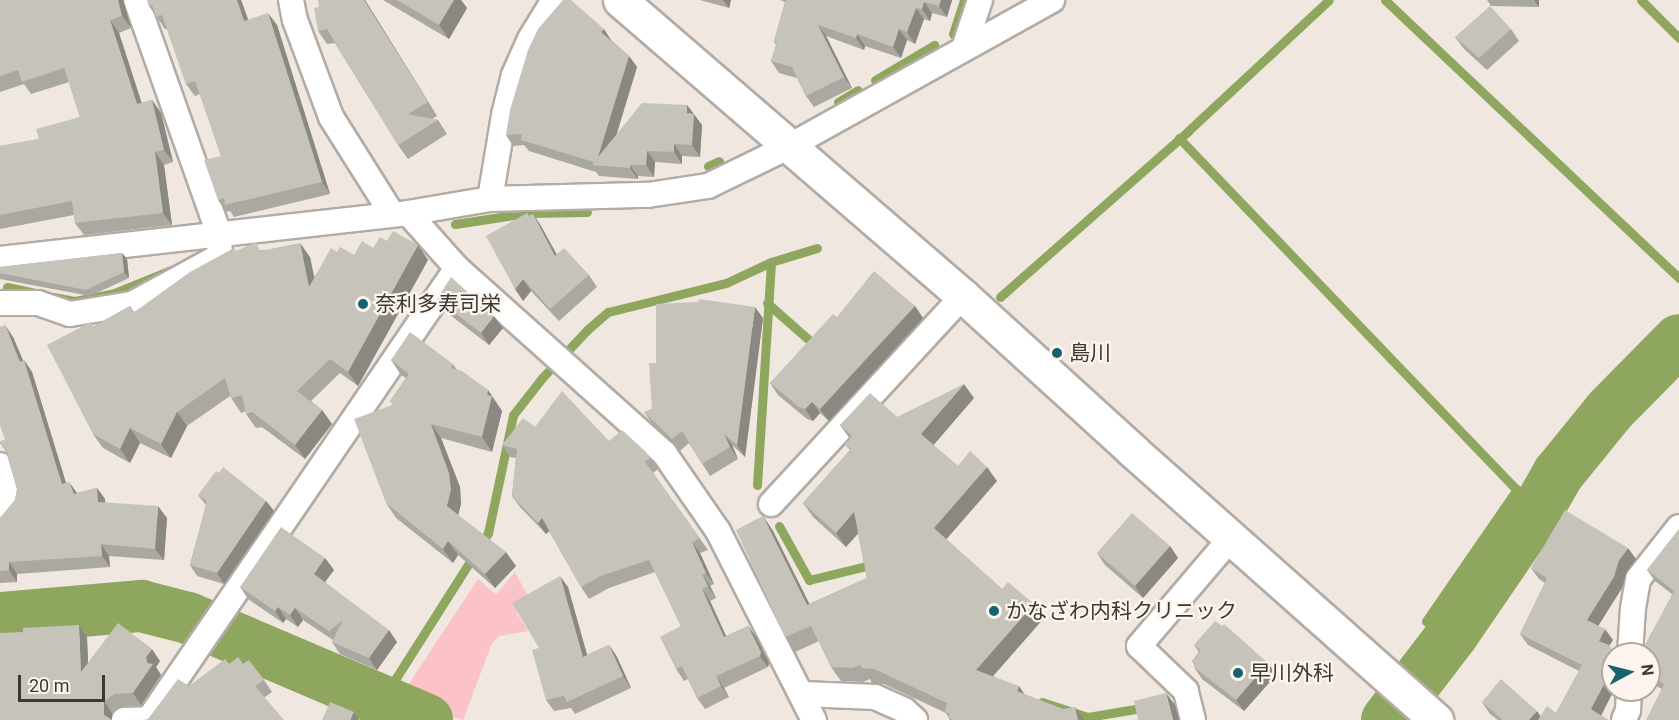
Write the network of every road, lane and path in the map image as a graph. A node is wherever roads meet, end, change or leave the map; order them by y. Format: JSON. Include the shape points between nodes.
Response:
{"nodes":[{"id":1,"x":136,"y":0,"type":"edge"},
{"id":2,"x":291,"y":0,"type":"edge"},
{"id":3,"x":554,"y":0,"type":"edge"},
{"id":4,"x":620,"y":0,"type":"edge"},
{"id":5,"x":980,"y":0,"type":"edge"},
{"id":6,"x":1052,"y":0,"type":"edge"},
{"id":7,"x":964,"y":48,"type":"junction"},
{"id":8,"x":790,"y":146,"type":"junction"},
{"id":9,"x":490,"y":199,"type":"junction"},
{"id":10,"x":400,"y":214,"type":"junction"},
{"id":11,"x":219,"y":234,"type":"junction"},
{"id":12,"x":0,"y":260,"type":"edge"},
{"id":13,"x":457,"y":268,"type":"junction"},
{"id":14,"x":963,"y":296,"type":"junction"},
{"id":15,"x":0,"y":303,"type":"edge"},
{"id":16,"x":0,"y":465,"type":"edge"},
{"id":17,"x":771,"y":504,"type":"dead end"},
{"id":18,"x":0,"y":520,"type":"edge"},
{"id":19,"x":1679,"y":527,"type":"edge"},
{"id":20,"x":1232,"y":538,"type":"junction"},
{"id":21,"x":1631,"y":642,"type":"edge"},
{"id":22,"x":1627,"y":702,"type":"edge"},
{"id":23,"x":808,"y":706,"type":"edge"},
{"id":24,"x":1434,"y":718,"type":"edge"},
{"id":25,"x":149,"y":719,"type":"edge"},
{"id":26,"x":124,"y":720,"type":"edge"},
{"id":27,"x":915,"y":720,"type":"edge"},
{"id":28,"x":1192,"y":720,"type":"edge"},
{"id":29,"x":1624,"y":720,"type":"edge"}],
"edges":[{"from":1,"to":11,"type":"street"},
{"from":2,"to":10,"type":"street","via":[[331,117]]},
{"from":3,"to":9,"type":"street","via":[[514,75]]},
{"from":4,"to":8,"type":"street"},
{"from":5,"to":7,"type":"street"},
{"from":6,"to":7,"type":"street"},
{"from":7,"to":8,"type":"street"},
{"from":8,"to":9,"type":"street","via":[[708,186],[648,195]]},
{"from":8,"to":14,"type":"street"},
{"from":9,"to":10,"type":"street"},
{"from":10,"to":11,"type":"street"},
{"from":10,"to":13,"type":"street"},
{"from":11,"to":12,"type":"street"},
{"from":11,"to":15,"type":"street","via":[[220,256],[132,304],[70,314],[38,303]]},
{"from":13,"to":23,"type":"street","via":[[664,453],[718,531]]},
{"from":13,"to":25,"type":"street"},
{"from":14,"to":17,"type":"street"},
{"from":14,"to":20,"type":"street"},
{"from":16,"to":18,"type":"street","via":[[11,504]]},
{"from":19,"to":21,"type":"street","via":[[1638,579]]},
{"from":20,"to":24,"type":"street"},
{"from":20,"to":28,"type":"street","via":[[1139,646],[1185,691]]},
{"from":22,"to":29,"type":"street"},
{"from":23,"to":27,"type":"street","via":[[875,697],[904,710]]},
{"from":25,"to":26,"type":"street"}]}
